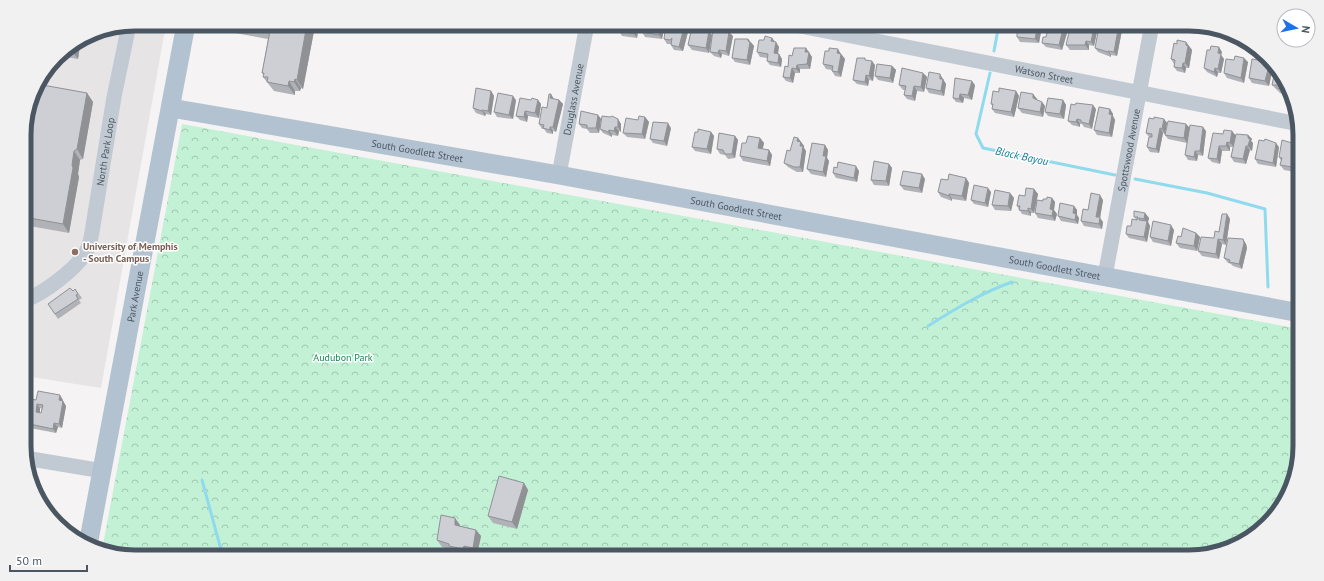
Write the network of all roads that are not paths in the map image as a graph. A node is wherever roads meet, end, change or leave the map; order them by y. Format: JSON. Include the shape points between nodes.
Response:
{"nodes":[{"id":1,"x":185,"y":31,"type":"edge"},
{"id":2,"x":586,"y":31,"type":"edge"},
{"id":3,"x":825,"y":31,"type":"edge"},
{"id":4,"x":1151,"y":31,"type":"edge"},
{"id":5,"x":128,"y":32,"type":"edge"},
{"id":6,"x":1138,"y":93,"type":"junction"},
{"id":7,"x":171,"y":108,"type":"junction"},
{"id":8,"x":1292,"y":123,"type":"edge"},
{"id":9,"x":559,"y":175,"type":"junction"},
{"id":10,"x":1105,"y":276,"type":"junction"},
{"id":11,"x":31,"y":298,"type":"edge"},
{"id":12,"x":1293,"y":312,"type":"edge"},
{"id":13,"x":32,"y":459,"type":"edge"},
{"id":14,"x":103,"y":471,"type":"junction"},
{"id":15,"x":89,"y":539,"type":"edge"}],
"edges":[{"from":1,"to":7,"type":"main road","name":"Park Avenue"},
{"from":2,"to":9,"type":"street","name":"Douglass Avenue"},
{"from":3,"to":6,"type":"street","name":"Watson Street"},
{"from":4,"to":6,"type":"street","name":"Spottswood Avenue"},
{"from":5,"to":11,"type":"street","name":"North Park Loop","via":[[87,250],[69,271]]},
{"from":6,"to":8,"type":"street","name":"Watson Street"},
{"from":6,"to":10,"type":"street","name":"Spottswood Avenue"},
{"from":7,"to":9,"type":"main road","name":"South Goodlett Street"},
{"from":7,"to":14,"type":"main road","name":"Park Avenue"},
{"from":9,"to":10,"type":"main road","name":"South Goodlett Street"},
{"from":10,"to":12,"type":"main road","name":"South Goodlett Street"},
{"from":13,"to":14,"type":"street"},
{"from":14,"to":15,"type":"main road","name":"Park Avenue"}]}
